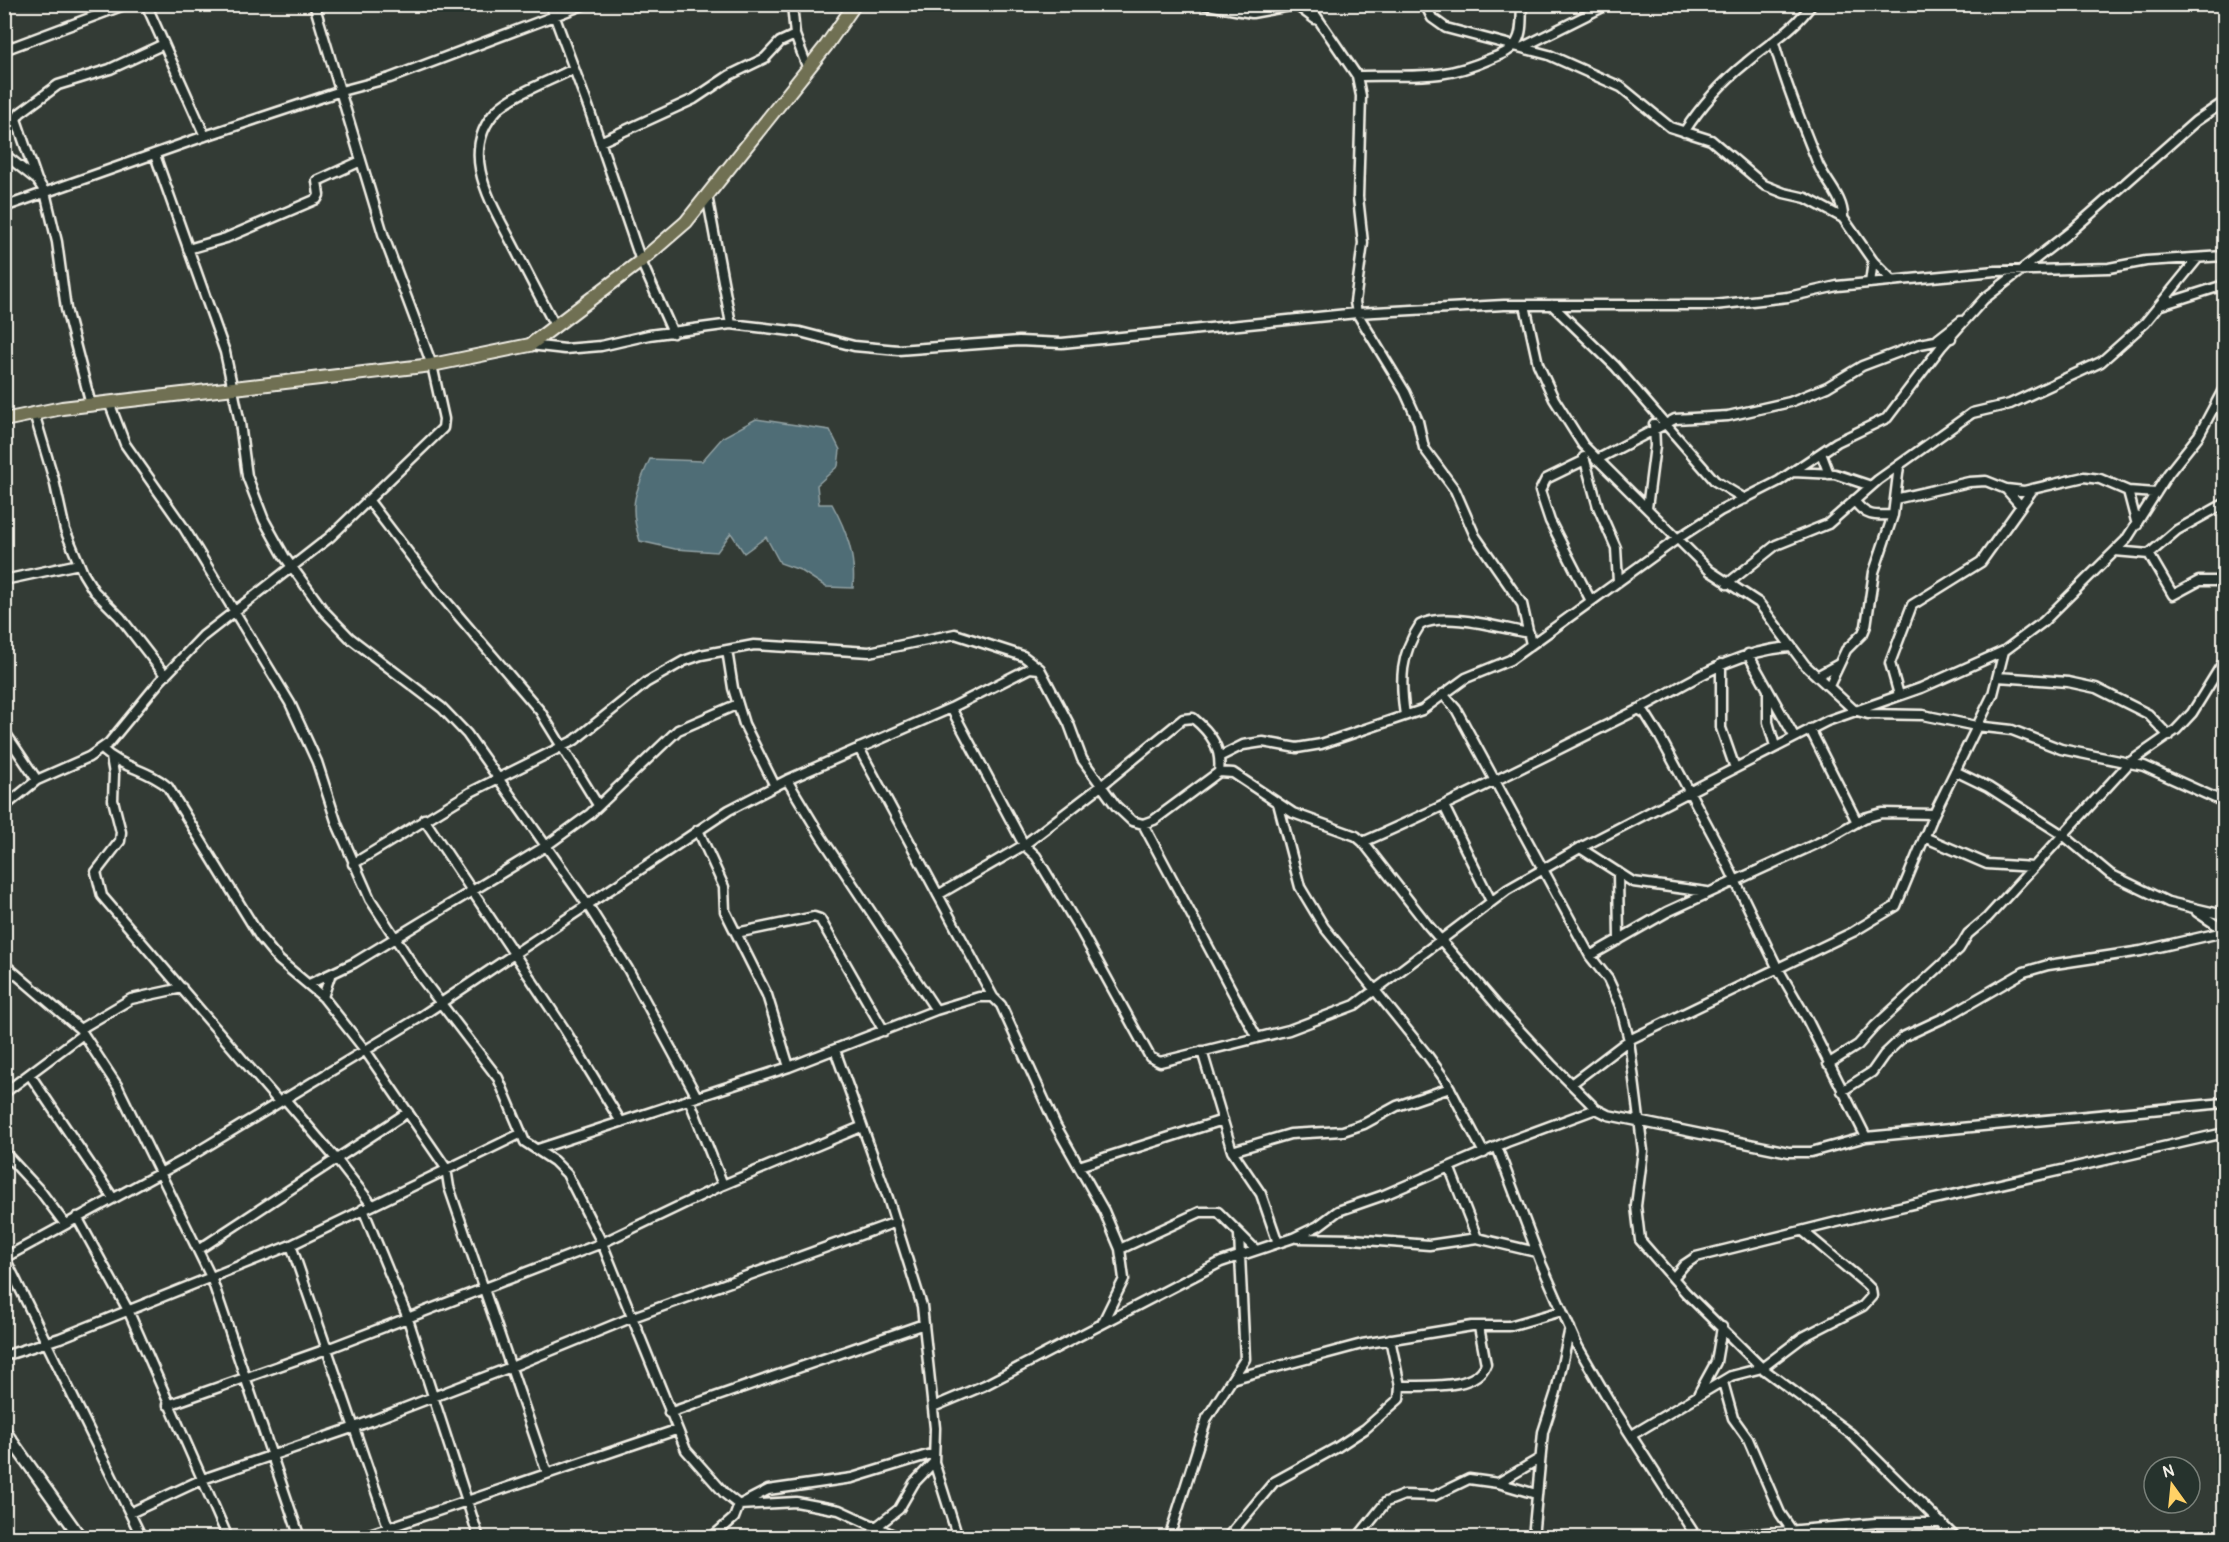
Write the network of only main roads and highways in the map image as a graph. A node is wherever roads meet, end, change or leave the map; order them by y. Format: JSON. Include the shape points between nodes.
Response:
{"nodes":[{"id":1,"x":853,"y":6,"type":"edge"},
{"id":2,"x":4,"y":420,"type":"edge"}],
"edges":[{"from":1,"to":2,"type":"main road","via":[[686,222],[530,345],[432,365],[109,402]]}]}
